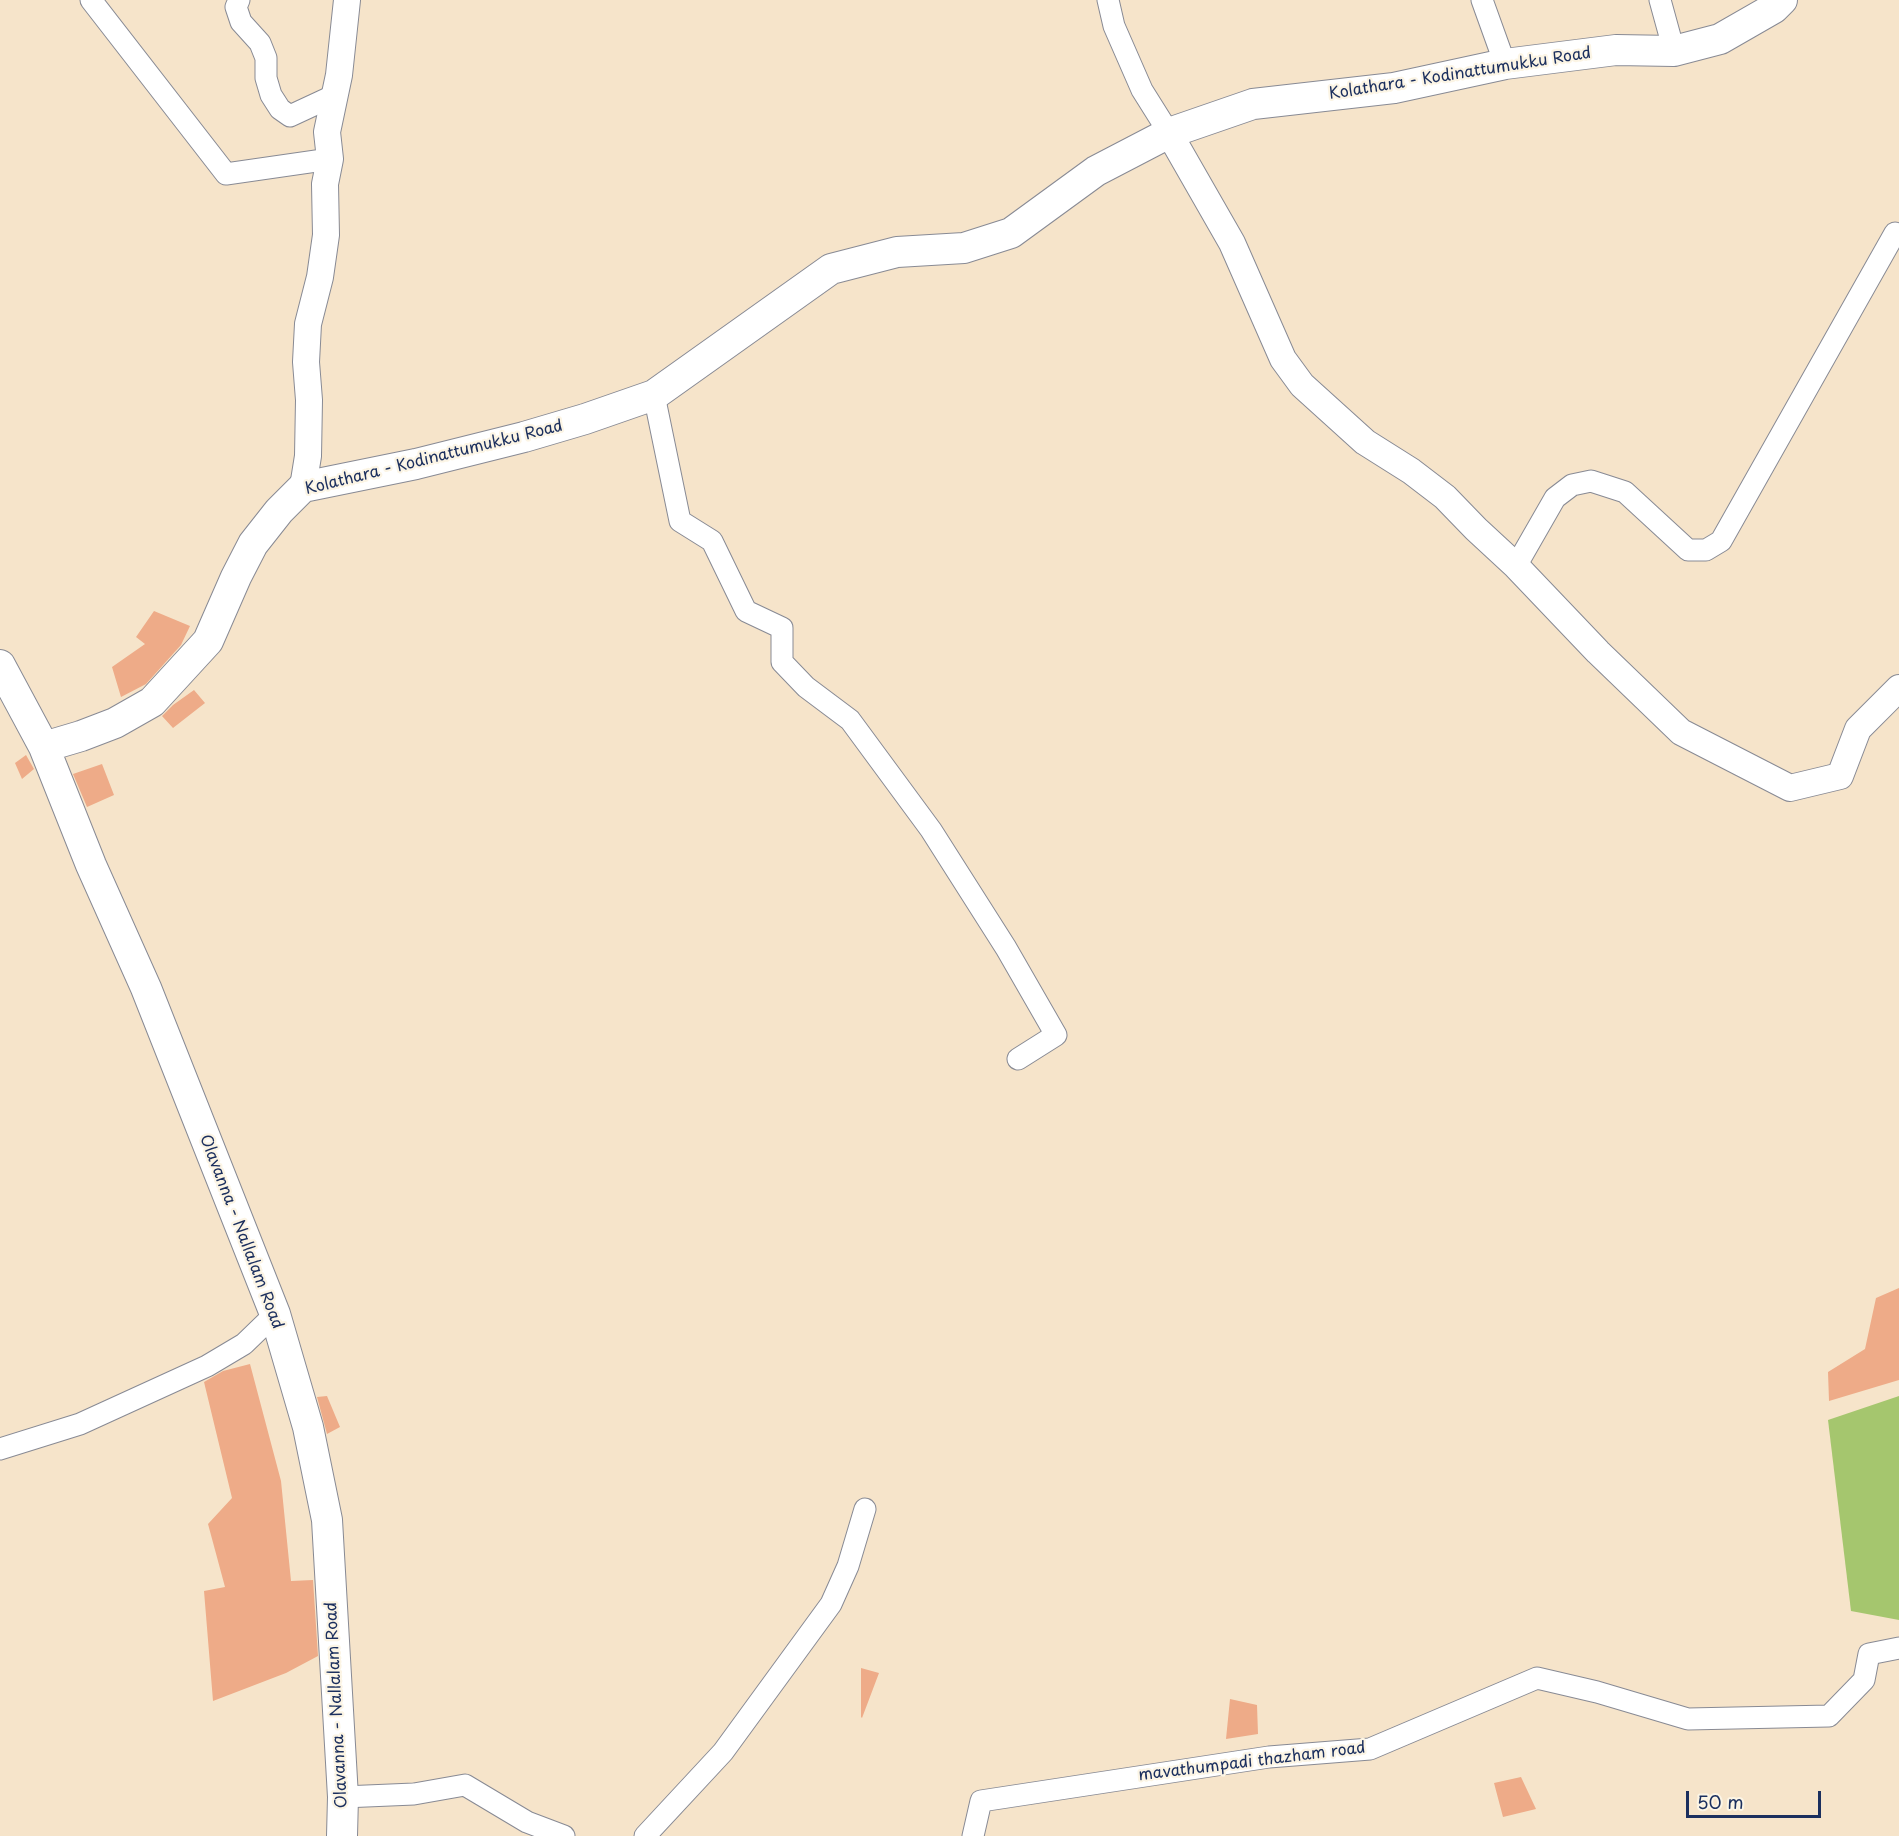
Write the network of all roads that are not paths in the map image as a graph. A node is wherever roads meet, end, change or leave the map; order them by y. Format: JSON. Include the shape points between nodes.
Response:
{"nodes":[{"id":1,"x":91,"y":0,"type":"edge"},
{"id":2,"x":239,"y":0,"type":"edge"},
{"id":3,"x":346,"y":0,"type":"edge"},
{"id":4,"x":1108,"y":0,"type":"edge"},
{"id":5,"x":1482,"y":0,"type":"edge"},
{"id":6,"x":1660,"y":0,"type":"edge"},
{"id":7,"x":1782,"y":0,"type":"edge"},
{"id":8,"x":1674,"y":51,"type":"junction"},
{"id":9,"x":1505,"y":64,"type":"junction"},
{"id":10,"x":333,"y":96,"type":"junction"},
{"id":11,"x":1169,"y":133,"type":"junction"},
{"id":12,"x":330,"y":159,"type":"junction"},
{"id":13,"x":1899,"y":234,"type":"edge"},
{"id":14,"x":654,"y":395,"type":"junction"},
{"id":15,"x":303,"y":487,"type":"junction"},
{"id":16,"x":1516,"y":566,"type":"junction"},
{"id":17,"x":0,"y":665,"type":"edge"},
{"id":18,"x":1899,"y":688,"type":"edge"},
{"id":19,"x":44,"y":747,"type":"junction"},
{"id":20,"x":1018,"y":1059,"type":"dead end"},
{"id":21,"x":274,"y":1314,"type":"junction"},
{"id":22,"x":0,"y":1449,"type":"edge"},
{"id":23,"x":866,"y":1509,"type":"dead end"},
{"id":24,"x":1899,"y":1648,"type":"edge"},
{"id":25,"x":343,"y":1797,"type":"junction"},
{"id":26,"x":342,"y":1836,"type":"edge"},
{"id":27,"x":564,"y":1836,"type":"edge"},
{"id":28,"x":645,"y":1836,"type":"edge"},
{"id":29,"x":973,"y":1836,"type":"edge"}],
"edges":[{"from":1,"to":12,"type":"street","via":[[226,174]]},
{"from":2,"to":10,"type":"street","via":[[236,7],[240,22],[260,42],[271,95],[280,109],[290,116]]},
{"from":3,"to":10,"type":"street","via":[[339,75]]},
{"from":4,"to":11,"type":"street","via":[[1114,26],[1142,90]]},
{"from":5,"to":9,"type":"street"},
{"from":6,"to":8,"type":"street"},
{"from":7,"to":8,"type":"main road","name":"Kolathara - Kodinattumukku Road","via":[[1720,39]]},
{"from":8,"to":9,"type":"main road","name":"Kolathara - Kodinattumukku Road","via":[[1616,50]]},
{"from":9,"to":11,"type":"main road","name":"Kolathara - Kodinattumukku Road","via":[[1394,88],[1253,104]]},
{"from":10,"to":12,"type":"street","via":[[327,132]]},
{"from":11,"to":14,"type":"main road","name":"Kolathara - Kodinattumukku Road","via":[[1096,171],[1011,233],[964,248],[897,252],[831,269]]},
{"from":11,"to":16,"type":"street","via":[[1232,243],[1283,359],[1302,386],[1365,442],[1445,497]]},
{"from":12,"to":15,"type":"street","via":[[326,235],[308,324],[309,456]]},
{"from":13,"to":16,"type":"street","via":[[1895,233],[1721,541],[1706,550],[1688,550],[1624,492],[1591,481],[1572,485],[1555,498]]},
{"from":14,"to":15,"type":"main road","name":"Kolathara - Kodinattumukku Road","via":[[524,437]]},
{"from":14,"to":20,"type":"street","via":[[680,520],[712,542],[746,611],[782,628],[782,662],[806,687],[850,720],[931,830],[1056,1035]]},
{"from":15,"to":19,"type":"main road","name":"Kolathara - Kodinattumukku Road","via":[[253,544],[208,641],[152,702],[115,723]]},
{"from":16,"to":18,"type":"street","via":[[1681,732],[1790,788],[1840,776],[1858,729]]},
{"from":17,"to":19,"type":"main road","name":"Olavanna - Nallalam Road"},
{"from":19,"to":21,"type":"main road","name":"Olavanna - Nallalam Road","via":[[146,988]]},
{"from":21,"to":22,"type":"street","via":[[244,1344],[207,1366],[80,1424]]},
{"from":21,"to":25,"type":"main road","name":"Olavanna - Nallalam Road","via":[[308,1427],[327,1520]]},
{"from":23,"to":28,"type":"street","via":[[831,1604],[723,1752]]},
{"from":24,"to":29,"type":"street","name":"mavathumpadi thazham road","via":[[1869,1654],[1864,1680],[1829,1716],[1688,1719],[1537,1678],[1370,1749],[1269,1757],[981,1801]]},
{"from":25,"to":26,"type":"main road","name":"Olavanna - Nallalam Road"},
{"from":25,"to":27,"type":"street","via":[[414,1794],[465,1785],[527,1822]]}]}
